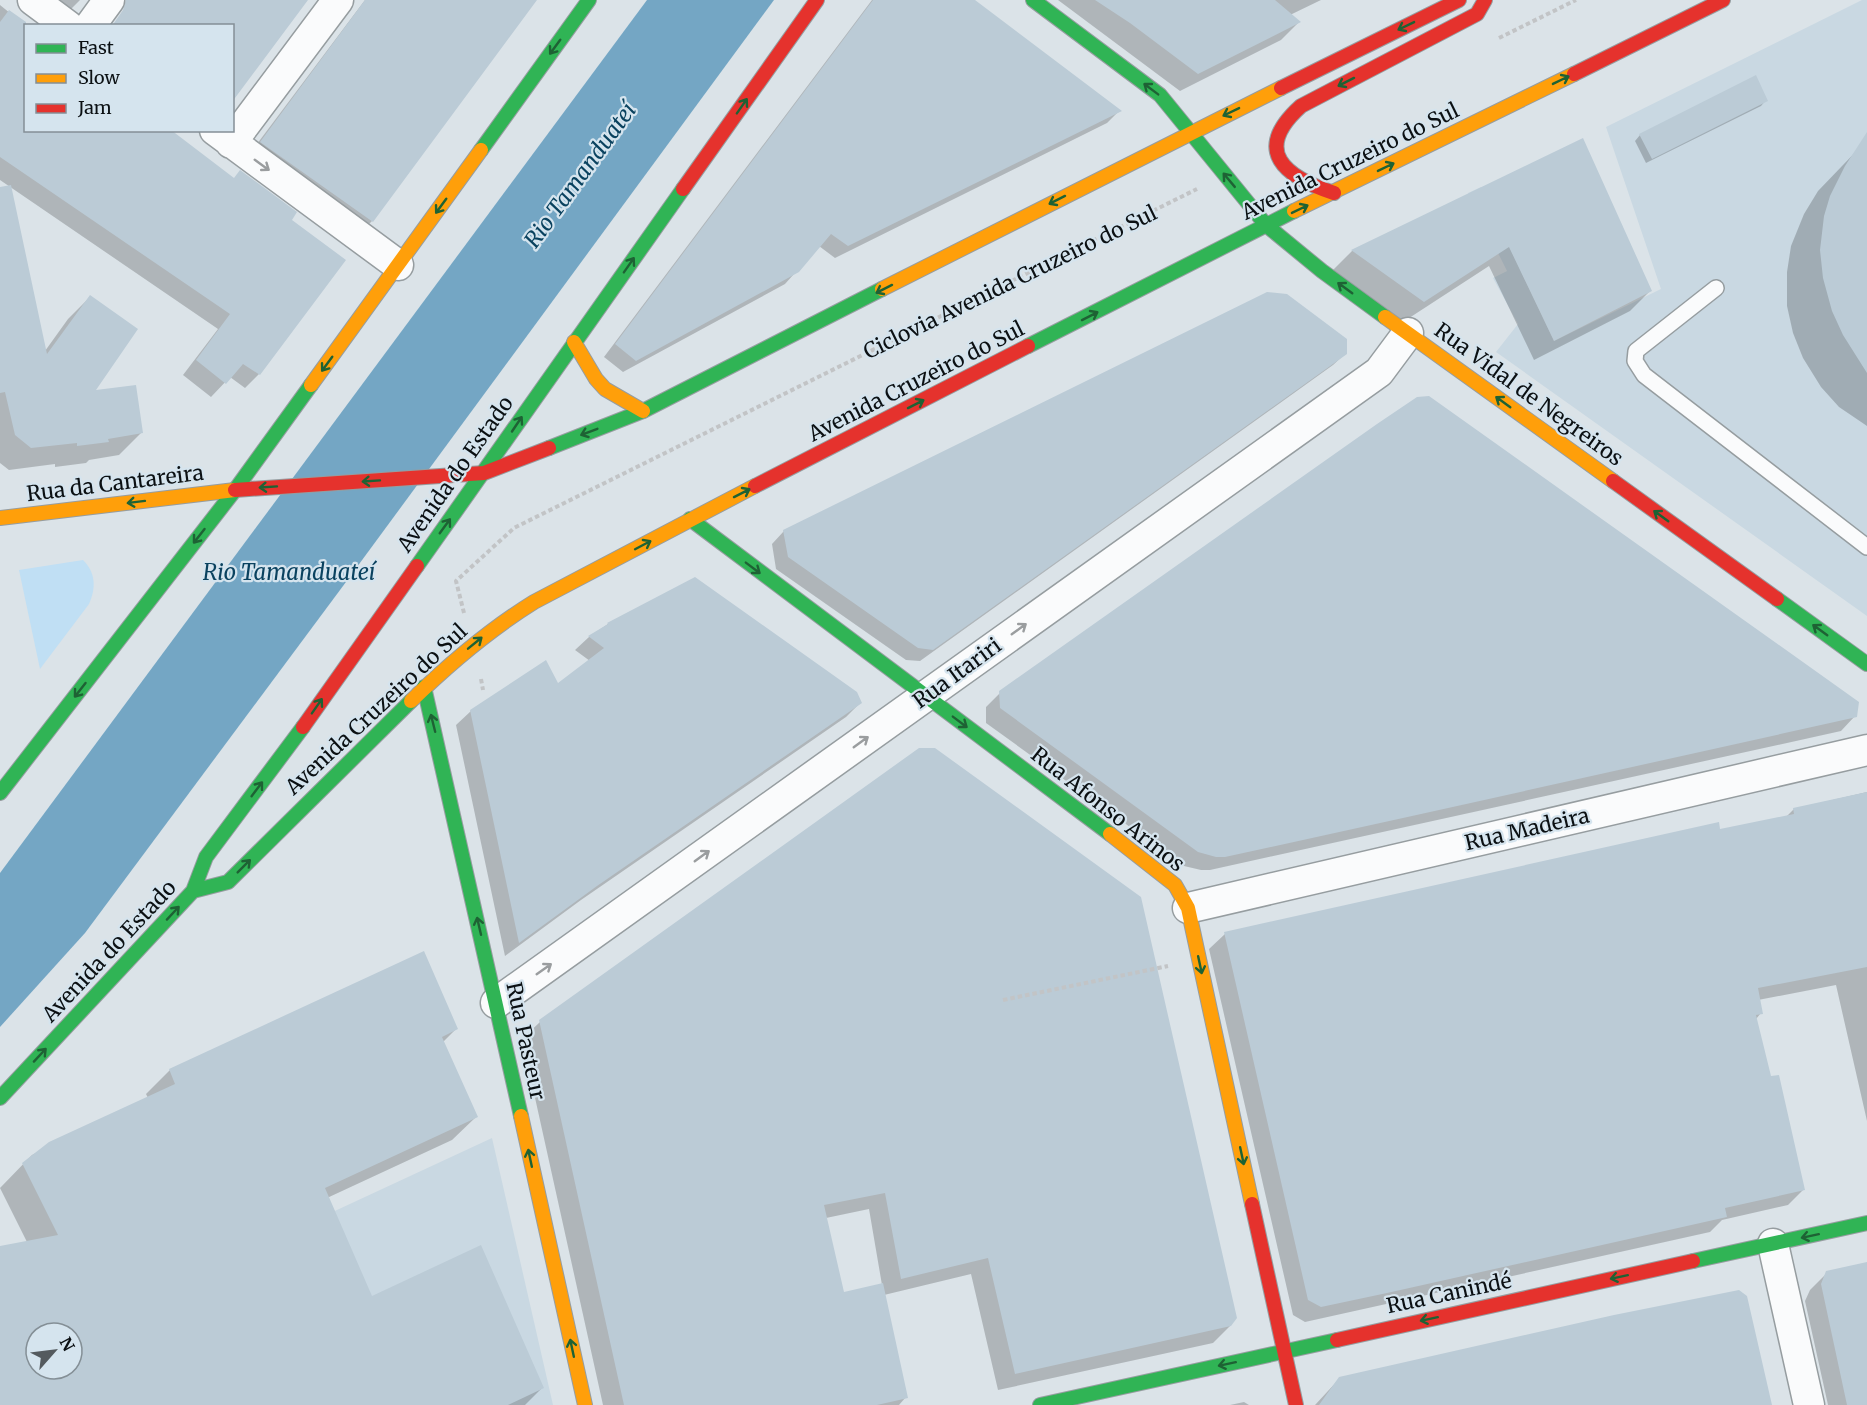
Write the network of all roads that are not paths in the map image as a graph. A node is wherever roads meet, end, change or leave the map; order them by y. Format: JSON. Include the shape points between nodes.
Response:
{"nodes":[{"id":1,"x":33,"y":0,"type":"edge"},
{"id":2,"x":109,"y":0,"type":"edge"},
{"id":3,"x":338,"y":0,"type":"edge"},
{"id":4,"x":589,"y":0,"type":"edge"},
{"id":5,"x":817,"y":0,"type":"edge"},
{"id":6,"x":1033,"y":0,"type":"edge"},
{"id":7,"x":1459,"y":0,"type":"edge"},
{"id":8,"x":1485,"y":0,"type":"edge"},
{"id":9,"x":1723,"y":0,"type":"edge"},
{"id":10,"x":66,"y":24,"type":"edge"},
{"id":11,"x":91,"y":24,"type":"edge"},
{"id":12,"x":234,"y":123,"type":"edge"},
{"id":13,"x":1190,"y":133,"type":"junction"},
{"id":14,"x":223,"y":136,"type":"edge"},
{"id":15,"x":1334,"y":193,"type":"junction"},
{"id":16,"x":1266,"y":225,"type":"junction"},
{"id":17,"x":398,"y":265,"type":"junction"},
{"id":18,"x":1716,"y":288,"type":"dead end"},
{"id":19,"x":1408,"y":333,"type":"junction"},
{"id":20,"x":574,"y":342,"type":"junction"},
{"id":21,"x":643,"y":411,"type":"junction"},
{"id":22,"x":484,"y":473,"type":"junction"},
{"id":23,"x":235,"y":490,"type":"junction"},
{"id":24,"x":0,"y":518,"type":"edge"},
{"id":25,"x":690,"y":519,"type":"junction"},
{"id":26,"x":1867,"y":547,"type":"edge"},
{"id":27,"x":1867,"y":664,"type":"edge"},
{"id":28,"x":424,"y":687,"type":"junction"},
{"id":29,"x":925,"y":696,"type":"junction"},
{"id":30,"x":1867,"y":750,"type":"edge"},
{"id":31,"x":0,"y":793,"type":"edge"},
{"id":32,"x":193,"y":891,"type":"junction"},
{"id":33,"x":1188,"y":908,"type":"junction"},
{"id":34,"x":496,"y":1003,"type":"junction"},
{"id":35,"x":0,"y":1098,"type":"edge"},
{"id":36,"x":1867,"y":1223,"type":"edge"},
{"id":37,"x":1773,"y":1244,"type":"junction"},
{"id":38,"x":1285,"y":1351,"type":"junction"},
{"id":39,"x":585,"y":1405,"type":"edge"},
{"id":40,"x":1040,"y":1405,"type":"edge"},
{"id":41,"x":1296,"y":1405,"type":"edge"},
{"id":42,"x":1809,"y":1405,"type":"edge"}],
"edges":[{"from":1,"to":10,"type":"street"},
{"from":2,"to":11,"type":"street"},
{"from":3,"to":12,"type":"street"},
{"from":4,"to":17,"type":"main road","one_way":true},
{"from":20,"to":5,"type":"main road","name":"Avenida do Estado","one_way":true},
{"from":13,"to":6,"type":"main road","name":"Rua Vidal de Negreiros","one_way":true,"via":[[1160,95]]},
{"from":7,"to":13,"type":"main road","one_way":true},
{"from":8,"to":15,"type":"main road","one_way":true,"via":[[1477,14],[1301,106],[1285,121],[1275,151],[1288,172]]},
{"from":15,"to":9,"type":"main road","name":"Avenida Cruzeiro do Sul","one_way":true},
{"from":16,"to":13,"type":"main road","name":"Rua Vidal de Negreiros","one_way":true},
{"from":13,"to":21,"type":"main road","one_way":true},
{"from":14,"to":17,"type":"street","one_way":true},
{"from":16,"to":15,"type":"main road","name":"Avenida Cruzeiro do Sul","one_way":true},
{"from":19,"to":16,"type":"main road","name":"Rua Vidal de Negreiros","one_way":true},
{"from":25,"to":16,"type":"main road","name":"Avenida Cruzeiro do Sul","one_way":true},
{"from":17,"to":23,"type":"main road","one_way":true},
{"from":18,"to":26,"type":"lane","via":[[1636,351],[1635,362],[1644,375]]},
{"from":27,"to":19,"type":"main road","name":"Rua Vidal de Negreiros","one_way":true},
{"from":29,"to":19,"type":"street","name":"Rua Itariri","one_way":true,"via":[[1378,372]]},
{"from":20,"to":21,"type":"main road","via":[[600,384]]},
{"from":22,"to":20,"type":"main road","name":"Avenida do Estado","one_way":true},
{"from":21,"to":22,"type":"main road","one_way":true},
{"from":22,"to":23,"type":"main road","one_way":true},
{"from":32,"to":22,"type":"main road","name":"Avenida do Estado","one_way":true,"via":[[206,857]]},
{"from":23,"to":24,"type":"main road","name":"Rua da Cantareira","one_way":true},
{"from":23,"to":31,"type":"main road","one_way":true},
{"from":28,"to":25,"type":"main road","name":"Avenida Cruzeiro do Sul","one_way":true,"via":[[502,621]]},
{"from":25,"to":29,"type":"main road","name":"Rua Afonso Arinos","one_way":true},
{"from":32,"to":28,"type":"main road","name":"Avenida Cruzeiro do Sul","one_way":true,"via":[[228,882]]},
{"from":34,"to":28,"type":"main road","name":"Rua Pasteur","one_way":true},
{"from":29,"to":33,"type":"main road","name":"Rua Afonso Arinos","one_way":true,"via":[[1167,877]]},
{"from":34,"to":29,"type":"street","name":"Rua Itariri","one_way":true},
{"from":30,"to":33,"type":"street","name":"Rua Madeira"},
{"from":35,"to":32,"type":"main road","name":"Avenida do Estado","one_way":true},
{"from":33,"to":38,"type":"main road","name":"Rua Afonso Arinos","one_way":true},
{"from":39,"to":34,"type":"main road","name":"Rua Pasteur","one_way":true},
{"from":36,"to":37,"type":"main road","name":"Rua Canindé","one_way":true},
{"from":37,"to":38,"type":"main road","name":"Rua Canindé","one_way":true},
{"from":37,"to":42,"type":"street"},
{"from":38,"to":40,"type":"main road","name":"Rua Canindé","one_way":true},
{"from":38,"to":41,"type":"main road","name":"Rua Afonso Arinos"}]}
